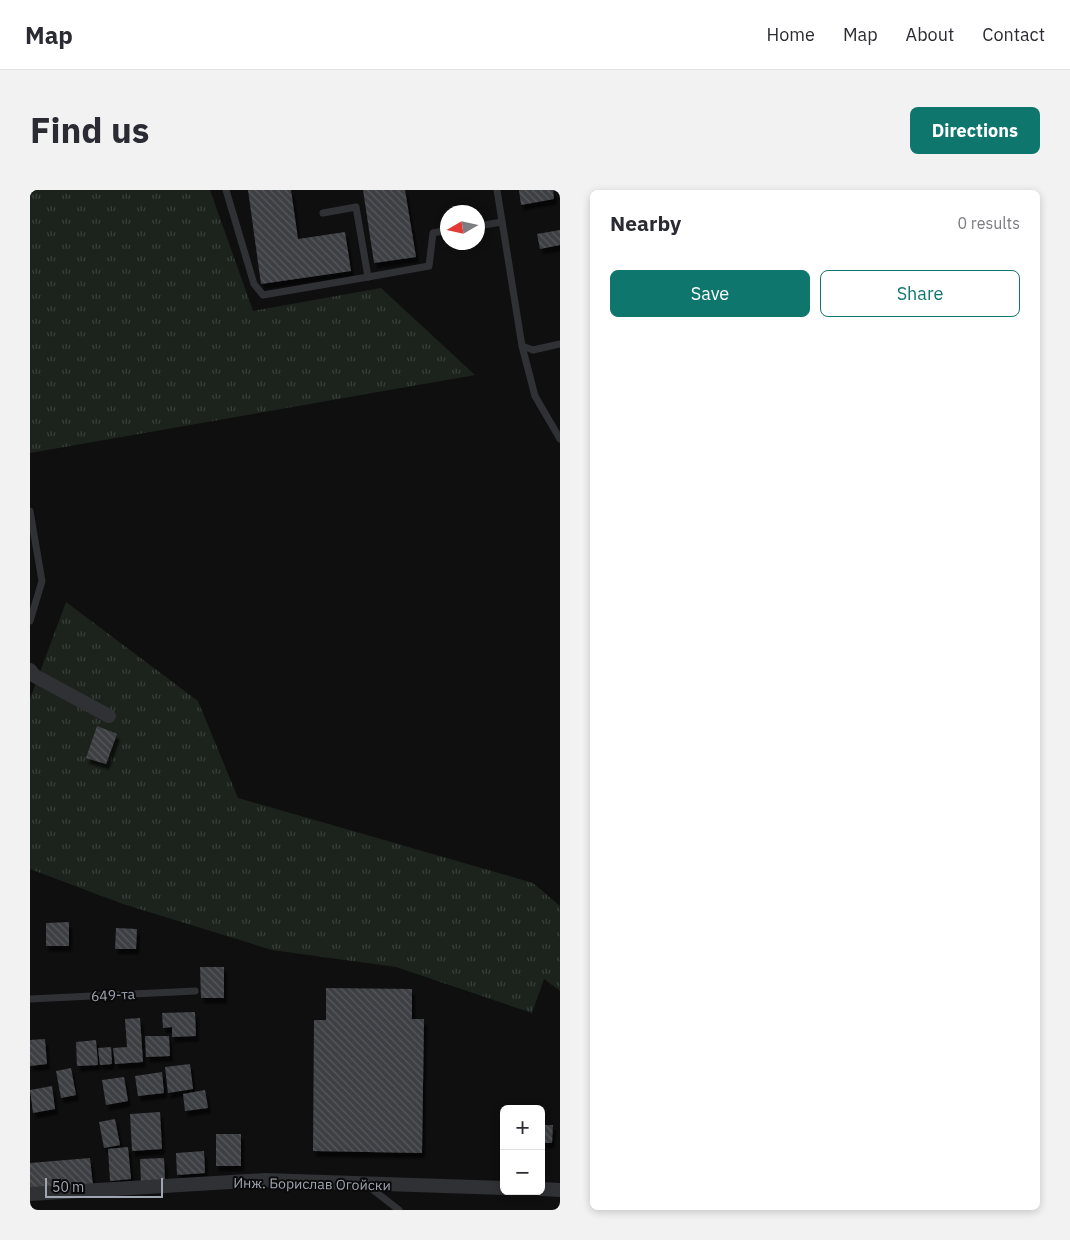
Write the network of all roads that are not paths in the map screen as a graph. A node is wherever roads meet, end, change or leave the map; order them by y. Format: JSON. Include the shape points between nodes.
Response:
{"nodes":[{"id":1,"x":226,"y":190,"type":"edge"},
{"id":2,"x":497,"y":190,"type":"edge"},
{"id":3,"x":323,"y":213,"type":"dead end"},
{"id":4,"x":502,"y":222,"type":"junction"},
{"id":5,"x":485,"y":225,"type":"edge"},
{"id":6,"x":440,"y":231,"type":"edge"},
{"id":7,"x":368,"y":277,"type":"junction"},
{"id":8,"x":560,"y":344,"type":"edge"},
{"id":9,"x":522,"y":346,"type":"junction"},
{"id":10,"x":560,"y":439,"type":"edge"},
{"id":11,"x":30,"y":511,"type":"edge"},
{"id":12,"x":30,"y":621,"type":"edge"},
{"id":13,"x":30,"y":670,"type":"edge"},
{"id":14,"x":109,"y":716,"type":"dead end"},
{"id":15,"x":195,"y":991,"type":"dead end"},
{"id":16,"x":30,"y":999,"type":"edge"},
{"id":17,"x":365,"y":1184,"type":"junction"},
{"id":18,"x":500,"y":1188,"type":"edge"},
{"id":19,"x":545,"y":1189,"type":"edge"},
{"id":20,"x":560,"y":1190,"type":"edge"},
{"id":21,"x":30,"y":1194,"type":"edge"},
{"id":22,"x":399,"y":1210,"type":"edge"}],
"edges":[{"from":1,"to":7,"type":"lane","via":[[254,284],[263,295]]},
{"from":2,"to":4,"type":"lane"},
{"from":3,"to":7,"type":"lane","via":[[356,207]]},
{"from":4,"to":5,"type":"lane"},
{"from":4,"to":9,"type":"lane"},
{"from":6,"to":7,"type":"lane","via":[[433,232],[430,266]]},
{"from":8,"to":9,"type":"lane","via":[[533,350]]},
{"from":9,"to":10,"type":"lane","via":[[535,396]]},
{"from":11,"to":12,"type":"lane","via":[[42,581]]},
{"from":13,"to":14,"type":"street","via":[[35,676]]},
{"from":15,"to":16,"type":"lane","name":"649-та"},
{"from":17,"to":18,"type":"street","name":"Инж. Борислав Огойски"},
{"from":17,"to":21,"type":"street","name":"Инж. Борислав Огойски","via":[[265,1180]]},
{"from":17,"to":22,"type":"lane"},
{"from":19,"to":20,"type":"street"}]}
